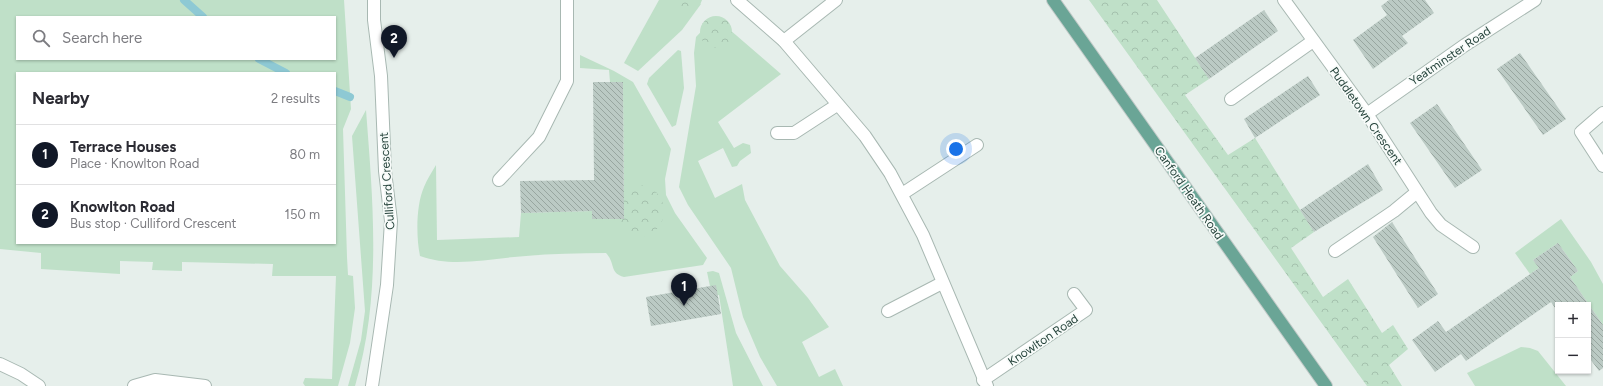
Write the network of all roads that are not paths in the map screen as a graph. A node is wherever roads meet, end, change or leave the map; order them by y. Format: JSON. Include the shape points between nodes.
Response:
{"nodes":[{"id":1,"x":374,"y":0,"type":"edge"},
{"id":2,"x":567,"y":0,"type":"edge"},
{"id":3,"x":737,"y":0,"type":"edge"},
{"id":4,"x":836,"y":0,"type":"edge"},
{"id":5,"x":1053,"y":0,"type":"edge"},
{"id":6,"x":1284,"y":0,"type":"edge"},
{"id":7,"x":1535,"y":0,"type":"edge"},
{"id":8,"x":784,"y":41,"type":"junction"},
{"id":9,"x":1313,"y":41,"type":"junction"},
{"id":10,"x":1231,"y":99,"type":"dead end"},
{"id":11,"x":838,"y":105,"type":"junction"},
{"id":12,"x":1603,"y":113,"type":"edge"},
{"id":13,"x":1367,"y":114,"type":"junction"},
{"id":14,"x":777,"y":132,"type":"dead end"},
{"id":15,"x":977,"y":145,"type":"dead end"},
{"id":16,"x":1603,"y":166,"type":"edge"},
{"id":17,"x":499,"y":180,"type":"dead end"},
{"id":18,"x":1417,"y":192,"type":"junction"},
{"id":19,"x":902,"y":194,"type":"junction"},
{"id":20,"x":1473,"y":247,"type":"dead end"},
{"id":21,"x":1335,"y":251,"type":"dead end"},
{"id":22,"x":942,"y":284,"type":"junction"},
{"id":23,"x":1074,"y":294,"type":"dead end"},
{"id":24,"x":888,"y":311,"type":"dead end"},
{"id":25,"x":0,"y":364,"type":"edge"},
{"id":26,"x":985,"y":383,"type":"edge"},
{"id":27,"x":376,"y":385,"type":"edge"},
{"id":28,"x":40,"y":386,"type":"edge"},
{"id":29,"x":134,"y":386,"type":"edge"},
{"id":30,"x":205,"y":386,"type":"edge"},
{"id":31,"x":1326,"y":386,"type":"edge"}],
"edges":[{"from":1,"to":27,"type":"street","name":"Culliford Crescent","via":[[381,76],[385,171],[391,221]]},
{"from":2,"to":17,"type":"street","via":[[567,81],[539,137]]},
{"from":3,"to":8,"type":"street","name":"Knowlton Road"},
{"from":4,"to":8,"type":"street"},
{"from":5,"to":31,"type":"main road","name":"Canford Heath Road"},
{"from":6,"to":9,"type":"street","name":"Puddletown Crescent"},
{"from":7,"to":13,"type":"street","name":"Yeatminster Road","via":[[1465,45]]},
{"from":8,"to":11,"type":"street","name":"Knowlton Road"},
{"from":9,"to":10,"type":"street"},
{"from":9,"to":13,"type":"street","name":"Puddletown Crescent"},
{"from":11,"to":14,"type":"street","via":[[794,133]]},
{"from":11,"to":19,"type":"street","name":"Knowlton Road","via":[[866,136]]},
{"from":12,"to":16,"type":"street","via":[[1581,132]]},
{"from":13,"to":18,"type":"street","name":"Puddletown Crescent"},
{"from":15,"to":19,"type":"street"},
{"from":18,"to":20,"type":"street","name":"Puddletown Crescent","via":[[1442,225]]},
{"from":18,"to":21,"type":"street"},
{"from":19,"to":22,"type":"street","name":"Knowlton Road"},
{"from":22,"to":24,"type":"street"},
{"from":22,"to":26,"type":"street","name":"Knowlton Road"},
{"from":23,"to":26,"type":"street","name":"Knowlton Road","via":[[1086,310]]},
{"from":25,"to":28,"type":"street"},
{"from":29,"to":30,"type":"street","via":[[155,380]]}]}
